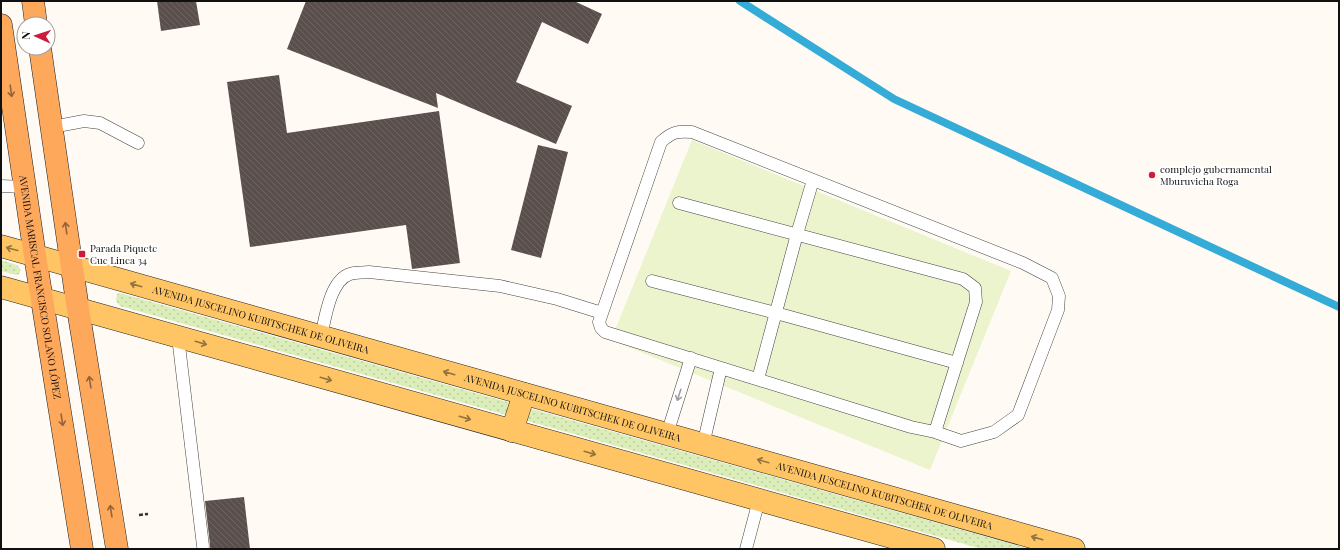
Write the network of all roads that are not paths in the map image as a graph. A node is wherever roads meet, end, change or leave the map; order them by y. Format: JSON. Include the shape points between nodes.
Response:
{"nodes":[{"id":1,"x":33,"y":1,"type":"edge"},
{"id":2,"x":35,"y":16,"type":"edge"},
{"id":3,"x":1,"y":25,"type":"edge"},
{"id":4,"x":3,"y":52,"type":"edge"},
{"id":5,"x":41,"y":56,"type":"edge"},
{"id":6,"x":52,"y":127,"type":"junction"},
{"id":7,"x":138,"y":143,"type":"dead end"},
{"id":8,"x":813,"y":180,"type":"junction"},
{"id":9,"x":1,"y":186,"type":"edge"},
{"id":10,"x":25,"y":187,"type":"junction"},
{"id":11,"x":679,"y":203,"type":"dead end"},
{"id":12,"x":797,"y":234,"type":"junction"},
{"id":13,"x":1,"y":246,"type":"edge"},
{"id":14,"x":43,"y":258,"type":"junction"},
{"id":15,"x":71,"y":266,"type":"junction"},
{"id":16,"x":652,"y":281,"type":"dead end"},
{"id":17,"x":1,"y":287,"type":"edge"},
{"id":18,"x":49,"y":300,"type":"junction"},
{"id":19,"x":78,"y":309,"type":"junction"},
{"id":20,"x":602,"y":313,"type":"junction"},
{"id":21,"x":776,"y":313,"type":"junction"},
{"id":22,"x":178,"y":337,"type":"junction"},
{"id":23,"x":321,"y":337,"type":"junction"},
{"id":24,"x":691,"y":358,"type":"junction"},
{"id":25,"x":957,"y":363,"type":"junction"},
{"id":26,"x":721,"y":368,"type":"junction"},
{"id":27,"x":758,"y":379,"type":"junction"},
{"id":28,"x":524,"y":394,"type":"junction"},
{"id":29,"x":512,"y":431,"type":"junction"},
{"id":30,"x":934,"y":432,"type":"junction"},
{"id":31,"x":667,"y":434,"type":"junction"},
{"id":32,"x":703,"y":444,"type":"junction"},
{"id":33,"x":759,"y":500,"type":"junction"},
{"id":34,"x":203,"y":546,"type":"dead end"},
{"id":35,"x":82,"y":549,"type":"edge"},
{"id":36,"x":117,"y":549,"type":"edge"},
{"id":37,"x":746,"y":549,"type":"edge"},
{"id":38,"x":934,"y":549,"type":"edge"},
{"id":39,"x":1074,"y":549,"type":"edge"}],
"edges":[{"from":1,"to":2,"type":"highway"},
{"from":3,"to":4,"type":"highway","name":"AVENIDA MARISCAL FRANCISCO SOLANO LÓPEZ"},
{"from":4,"to":10,"type":"highway","name":"AVENIDA MARISCAL FRANCISCO SOLANO LÓPEZ","one_way":true},
{"from":5,"to":6,"type":"highway"},
{"from":6,"to":7,"type":"lane","via":[[84,121],[100,123]]},
{"from":15,"to":6,"type":"highway","one_way":true},
{"from":8,"to":12,"type":"lane"},
{"from":8,"to":20,"type":"lane","via":[[692,132],[678,132],[667,136],[661,142]]},
{"from":8,"to":30,"type":"lane","via":[[1023,263],[1052,278],[1059,296],[1058,310],[1018,415],[994,432],[961,440]]},
{"from":9,"to":10,"type":"lane"},
{"from":10,"to":14,"type":"highway","name":"AVENIDA MARISCAL FRANCISCO SOLANO LÓPEZ"},
{"from":11,"to":12,"type":"lane"},
{"from":12,"to":21,"type":"lane"},
{"from":12,"to":25,"type":"lane","via":[[963,279],[976,288],[976,302]]},
{"from":14,"to":13,"type":"main road","name":"AVENIDA JUSCELINO KUBITSCHEK DE OLIVEIRA","one_way":true},
{"from":14,"to":15,"type":"main road","name":"AVENIDA JUSCELINO KUBITSCHEK DE OLIVEIRA"},
{"from":14,"to":18,"type":"highway","name":"AVENIDA MARISCAL FRANCISCO SOLANO LÓPEZ"},
{"from":15,"to":19,"type":"highway"},
{"from":23,"to":15,"type":"main road","name":"AVENIDA JUSCELINO KUBITSCHEK DE OLIVEIRA","one_way":true},
{"from":16,"to":21,"type":"lane"},
{"from":17,"to":18,"type":"main road"},
{"from":18,"to":19,"type":"main road"},
{"from":18,"to":35,"type":"highway","name":"AVENIDA MARISCAL FRANCISCO SOLANO LÓPEZ","one_way":true},
{"from":19,"to":22,"type":"main road"},
{"from":36,"to":19,"type":"highway","one_way":true},
{"from":20,"to":23,"type":"lane","via":[[500,286],[369,272],[350,274],[340,280],[328,305]]},
{"from":20,"to":24,"type":"lane","via":[[600,328],[606,332]]},
{"from":21,"to":25,"type":"lane"},
{"from":21,"to":27,"type":"lane"},
{"from":22,"to":29,"type":"main road","one_way":true},
{"from":22,"to":34,"type":"lane"},
{"from":28,"to":23,"type":"main road","name":"AVENIDA JUSCELINO KUBITSCHEK DE OLIVEIRA","one_way":true},
{"from":24,"to":26,"type":"lane"},
{"from":24,"to":31,"type":"lane","one_way":true},
{"from":25,"to":30,"type":"lane"},
{"from":26,"to":27,"type":"lane"},
{"from":26,"to":32,"type":"lane"},
{"from":27,"to":30,"type":"lane"},
{"from":28,"to":29,"type":"main road"},
{"from":28,"to":31,"type":"main road","name":"AVENIDA JUSCELINO KUBITSCHEK DE OLIVEIRA"},
{"from":29,"to":33,"type":"main road","one_way":true},
{"from":31,"to":32,"type":"main road","name":"AVENIDA JUSCELINO KUBITSCHEK DE OLIVEIRA"},
{"from":39,"to":32,"type":"main road","name":"AVENIDA JUSCELINO KUBITSCHEK DE OLIVEIRA","one_way":true},
{"from":33,"to":37,"type":"lane"},
{"from":33,"to":38,"type":"main road"}]}
